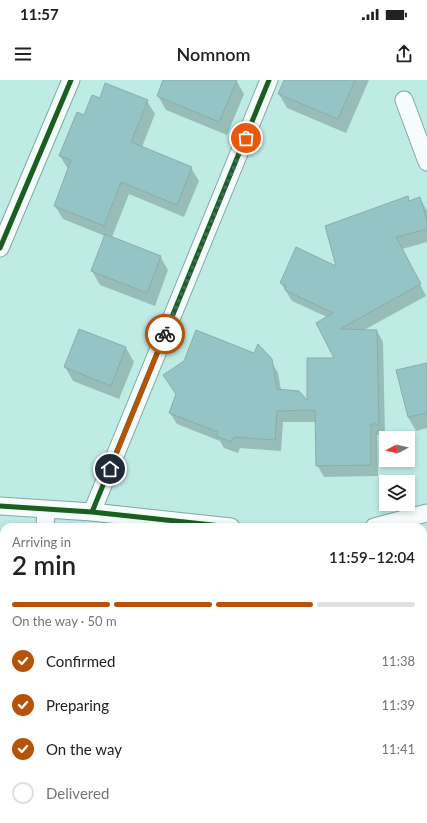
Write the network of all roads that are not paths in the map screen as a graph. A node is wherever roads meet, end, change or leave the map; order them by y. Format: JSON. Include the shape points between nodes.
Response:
{"nodes":[{"id":1,"x":71,"y":80,"type":"edge"},
{"id":2,"x":269,"y":80,"type":"edge"},
{"id":3,"x":404,"y":100,"type":"dead end"},
{"id":4,"x":427,"y":162,"type":"edge"},
{"id":5,"x":7,"y":213,"type":"edge"},
{"id":6,"x":0,"y":248,"type":"edge"},
{"id":7,"x":0,"y":506,"type":"edge"},
{"id":8,"x":46,"y":509,"type":"junction"},
{"id":9,"x":92,"y":512,"type":"junction"},
{"id":10,"x":427,"y":513,"type":"edge"},
{"id":11,"x":45,"y":523,"type":"edge"},
{"id":12,"x":194,"y":523,"type":"edge"},
{"id":13,"x":389,"y":523,"type":"edge"}],
"edges":[{"from":1,"to":5,"type":"street"},
{"from":2,"to":9,"type":"street"},
{"from":3,"to":4,"type":"street"},
{"from":5,"to":6,"type":"street"},
{"from":7,"to":8,"type":"street"},
{"from":8,"to":9,"type":"street"},
{"from":8,"to":11,"type":"street"},
{"from":9,"to":12,"type":"street"},
{"from":10,"to":13,"type":"street"}]}
